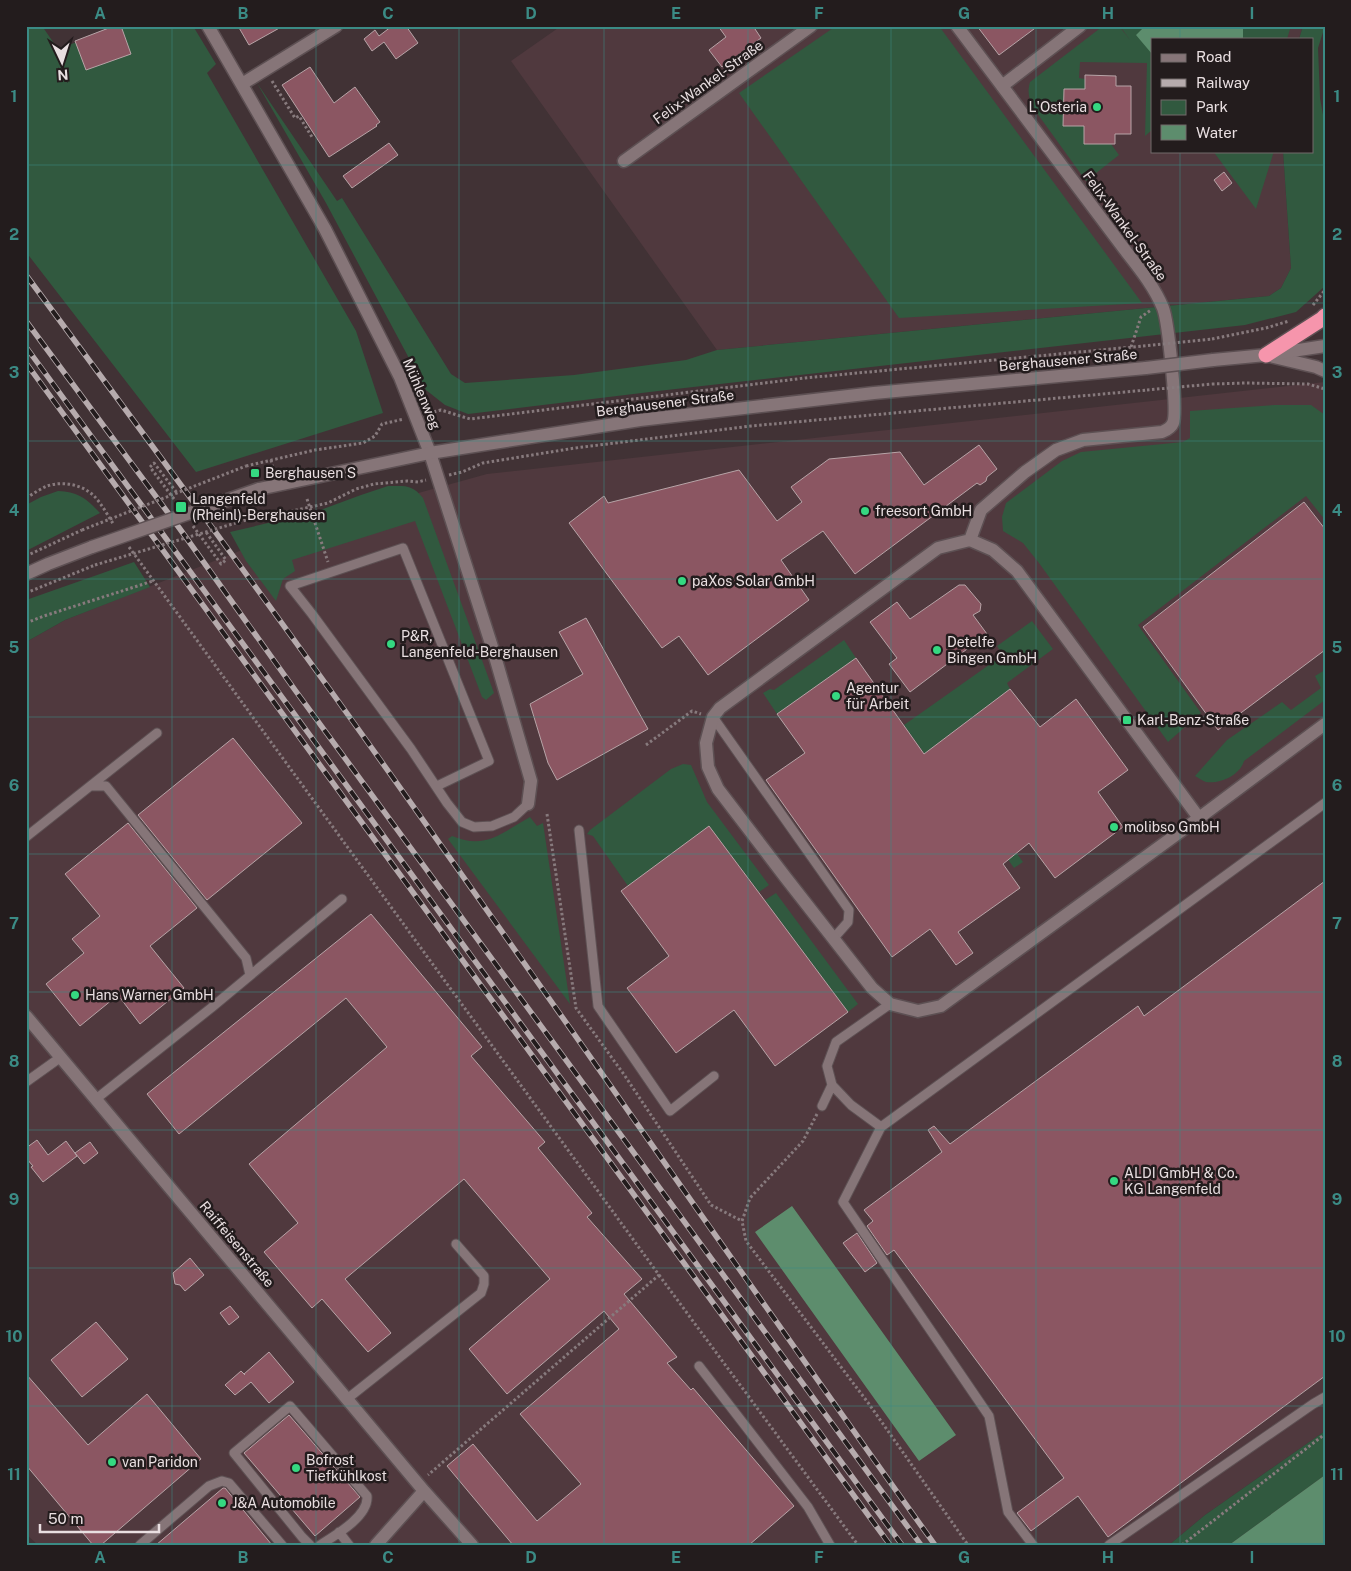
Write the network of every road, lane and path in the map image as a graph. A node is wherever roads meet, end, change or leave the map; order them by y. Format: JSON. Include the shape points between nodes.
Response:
{"nodes":[{"id":1,"x":208,"y":26,"type":"edge"},
{"id":2,"x":336,"y":26,"type":"edge"},
{"id":3,"x":811,"y":26,"type":"edge"},
{"id":4,"x":957,"y":26,"type":"edge"},
{"id":5,"x":1080,"y":26,"type":"edge"},
{"id":6,"x":264,"y":70,"type":"junction"},
{"id":7,"x":242,"y":84,"type":"junction"},
{"id":8,"x":1002,"y":86,"type":"junction"},
{"id":9,"x":312,"y":137,"type":"dead end"},
{"id":10,"x":624,"y":161,"type":"dead end"},
{"id":11,"x":1325,"y":290,"type":"edge"},
{"id":12,"x":1311,"y":307,"type":"dead end"},
{"id":13,"x":1325,"y":316,"type":"edge"},
{"id":14,"x":1141,"y":317,"type":"dead end"},
{"id":15,"x":1292,"y":320,"type":"dead end"},
{"id":16,"x":1325,"y":346,"type":"edge"},
{"id":17,"x":1131,"y":347,"type":"junction"},
{"id":18,"x":1266,"y":355,"type":"junction"},
{"id":19,"x":1325,"y":371,"type":"edge"},
{"id":20,"x":1325,"y":390,"type":"edge"},
{"id":21,"x":415,"y":416,"type":"junction"},
{"id":22,"x":430,"y":453,"type":"junction"},
{"id":23,"x":271,"y":460,"type":"junction"},
{"id":24,"x":273,"y":468,"type":"dead end"},
{"id":25,"x":438,"y":478,"type":"junction"},
{"id":26,"x":164,"y":486,"type":"dead end"},
{"id":27,"x":177,"y":493,"type":"junction"},
{"id":28,"x":26,"y":498,"type":"edge"},
{"id":29,"x":307,"y":499,"type":"dead end"},
{"id":30,"x":310,"y":508,"type":"junction"},
{"id":31,"x":115,"y":527,"type":"dead end"},
{"id":32,"x":206,"y":532,"type":"junction"},
{"id":33,"x":970,"y":540,"type":"junction"},
{"id":34,"x":126,"y":542,"type":"dead end"},
{"id":35,"x":206,"y":543,"type":"dead end"},
{"id":36,"x":26,"y":556,"type":"edge"},
{"id":37,"x":331,"y":572,"type":"junction"},
{"id":38,"x":26,"y":574,"type":"edge"},
{"id":39,"x":153,"y":581,"type":"junction"},
{"id":40,"x":26,"y":593,"type":"edge"},
{"id":41,"x":26,"y":623,"type":"edge"},
{"id":42,"x":713,"y":717,"type":"junction"},
{"id":43,"x":1325,"y":724,"type":"edge"},
{"id":44,"x":157,"y":733,"type":"dead end"},
{"id":45,"x":646,"y":745,"type":"dead end"},
{"id":46,"x":91,"y":786,"type":"junction"},
{"id":47,"x":436,"y":786,"type":"junction"},
{"id":48,"x":1325,"y":803,"type":"edge"},
{"id":49,"x":528,"y":804,"type":"joint"},
{"id":50,"x":1199,"y":818,"type":"junction"},
{"id":51,"x":579,"y":830,"type":"dead end"},
{"id":52,"x":26,"y":837,"type":"edge"},
{"id":53,"x":342,"y":899,"type":"dead end"},
{"id":54,"x":833,"y":939,"type":"junction"},
{"id":55,"x":250,"y":975,"type":"junction"},
{"id":56,"x":890,"y":1004,"type":"junction"},
{"id":57,"x":26,"y":1016,"type":"edge"},
{"id":58,"x":61,"y":1057,"type":"junction"},
{"id":59,"x":714,"y":1076,"type":"dead end"},
{"id":60,"x":26,"y":1082,"type":"edge"},
{"id":61,"x":832,"y":1085,"type":"junction"},
{"id":62,"x":96,"y":1099,"type":"junction"},
{"id":63,"x":822,"y":1106,"type":"joint"},
{"id":64,"x":881,"y":1127,"type":"junction"},
{"id":65,"x":456,"y":1244,"type":"dead end"},
{"id":66,"x":659,"y":1275,"type":"junction"},
{"id":67,"x":699,"y":1366,"type":"dead end"},
{"id":68,"x":1325,"y":1397,"type":"edge"},
{"id":69,"x":347,"y":1399,"type":"junction"},
{"id":70,"x":1325,"y":1434,"type":"edge"},
{"id":71,"x":421,"y":1487,"type":"junction"},
{"id":72,"x":339,"y":1532,"type":"junction"},
{"id":73,"x":140,"y":1545,"type":"edge"},
{"id":74,"x":282,"y":1545,"type":"edge"},
{"id":75,"x":310,"y":1545,"type":"edge"},
{"id":76,"x":320,"y":1545,"type":"edge"},
{"id":77,"x":349,"y":1545,"type":"edge"},
{"id":78,"x":376,"y":1545,"type":"edge"},
{"id":79,"x":472,"y":1545,"type":"edge"},
{"id":80,"x":830,"y":1545,"type":"edge"},
{"id":81,"x":858,"y":1545,"type":"edge"},
{"id":82,"x":968,"y":1545,"type":"edge"},
{"id":83,"x":1032,"y":1545,"type":"edge"},
{"id":84,"x":1109,"y":1545,"type":"edge"},
{"id":85,"x":1182,"y":1545,"type":"edge"}],
"edges":[{"from":1,"to":7,"type":"street","name":"Mühlenweg"},
{"from":2,"to":6,"type":"street"},
{"from":3,"to":10,"type":"street","name":"Felix-Wankel-Straße"},
{"from":4,"to":8,"type":"street","name":"Felix-Wankel-Straße"},
{"from":5,"to":8,"type":"street"},
{"from":6,"to":7,"type":"street"},
{"from":6,"to":9,"type":"path","via":[[295,118],[299,116]]},
{"from":7,"to":21,"type":"street","name":"Mühlenweg","via":[[325,228],[400,377]]},
{"from":8,"to":33,"type":"street","name":"Felix-Wankel-Straße","via":[[1093,199],[1149,282],[1163,309],[1175,405],[1174,422],[1162,432],[1083,440],[1056,450],[981,510]]},
{"from":11,"to":12,"type":"path"},
{"from":13,"to":18,"type":"highway"},
{"from":14,"to":17,"type":"path"},
{"from":15,"to":17,"type":"path","bridge":true,"via":[[1212,339]]},
{"from":16,"to":18,"type":"street","name":"Berghausener Straße"},
{"from":17,"to":21,"type":"path","via":[[805,378],[470,419],[441,410]]},
{"from":18,"to":19,"type":"street"},
{"from":18,"to":22,"type":"street","name":"Berghausener Straße","bridge":true,"via":[[874,393],[640,420]]},
{"from":20,"to":25,"type":"path","bridge":true,"via":[[1308,384],[1212,384],[741,427],[483,463]]},
{"from":21,"to":22,"type":"street","name":"Mühlenweg"},
{"from":21,"to":23,"type":"path","via":[[382,424],[375,436],[363,442]]},
{"from":22,"to":25,"type":"street","name":"Mühlenweg"},
{"from":22,"to":38,"type":"street","name":"Berghausener Straße","bridge":true,"via":[[259,490],[92,547]]},
{"from":23,"to":24,"type":"path"},
{"from":23,"to":27,"type":"path","bridge":true,"via":[[246,466]]},
{"from":25,"to":30,"type":"path","via":[[365,486]]},
{"from":25,"to":49,"type":"street","name":"Mühlenweg","via":[[531,781]]},
{"from":26,"to":27,"type":"path","via":[[150,466],[154,463]]},
{"from":27,"to":36,"type":"path","bridge":true},
{"from":28,"to":31,"type":"path","via":[[57,484],[82,488],[94,496]]},
{"from":29,"to":30,"type":"path"},
{"from":30,"to":32,"type":"path","bridge":true,"via":[[256,517]]},
{"from":30,"to":37,"type":"path"},
{"from":32,"to":35,"type":"path","via":[[226,560],[221,564]]},
{"from":32,"to":40,"type":"path","bridge":true,"via":[[95,565]]},
{"from":33,"to":42,"type":"street","via":[[938,548],[720,708]]},
{"from":33,"to":50,"type":"street","via":[[993,550],[1017,572]]},
{"from":34,"to":39,"type":"path"},
{"from":37,"to":47,"type":"lane","via":[[290,586]]},
{"from":37,"to":47,"type":"lane","via":[[403,548],[488,761]]},
{"from":39,"to":41,"type":"path"},
{"from":39,"to":66,"type":"path"},
{"from":42,"to":45,"type":"path","via":[[692,711]]},
{"from":42,"to":54,"type":"street","via":[[706,743],[708,767],[718,789]]},
{"from":42,"to":54,"type":"lane","via":[[849,910],[848,922]]},
{"from":43,"to":50,"type":"street"},
{"from":44,"to":46,"type":"lane"},
{"from":46,"to":52,"type":"lane"},
{"from":46,"to":55,"type":"lane","via":[[106,786],[246,958]]},
{"from":47,"to":49,"type":"lane","via":[[462,822],[474,827],[492,826],[514,817]]},
{"from":48,"to":64,"type":"lane"},
{"from":50,"to":56,"type":"street","via":[[941,1006],[918,1011]]},
{"from":51,"to":59,"type":"lane","via":[[598,1006],[670,1111]]},
{"from":53,"to":55,"type":"lane"},
{"from":54,"to":56,"type":"street","via":[[872,988]]},
{"from":55,"to":62,"type":"lane"},
{"from":56,"to":61,"type":"lane","via":[[836,1042],[827,1066]]},
{"from":57,"to":58,"type":"street","name":"Raiffeisenstraße"},
{"from":58,"to":60,"type":"lane"},
{"from":58,"to":62,"type":"street","name":"Raiffeisenstraße"},
{"from":61,"to":63,"type":"lane"},
{"from":61,"to":64,"type":"lane","via":[[851,1105]]},
{"from":62,"to":69,"type":"street","name":"Raiffeisenstraße"},
{"from":63,"to":82,"type":"path","via":[[803,1141],[750,1198],[742,1221],[746,1241],[869,1404]]},
{"from":64,"to":83,"type":"lane","via":[[843,1202],[989,1416],[1008,1512]]},
{"from":65,"to":69,"type":"lane","via":[[484,1276],[481,1293]]},
{"from":66,"to":71,"type":"path"},
{"from":66,"to":81,"type":"path"},
{"from":67,"to":80,"type":"lane","via":[[808,1507]]},
{"from":68,"to":84,"type":"lane"},
{"from":69,"to":71,"type":"street","name":"Raiffeisenstraße"},
{"from":70,"to":85,"type":"path"},
{"from":71,"to":78,"type":"street"},
{"from":71,"to":79,"type":"street","name":"Raiffeisenstraße"},
{"from":72,"to":75,"type":"lane","via":[[359,1517],[368,1502],[367,1496],[290,1406],[234,1453]]},
{"from":72,"to":76,"type":"lane"},
{"from":72,"to":77,"type":"lane"},
{"from":73,"to":74,"type":"lane","via":[[209,1486],[222,1481],[229,1483]]}]}
